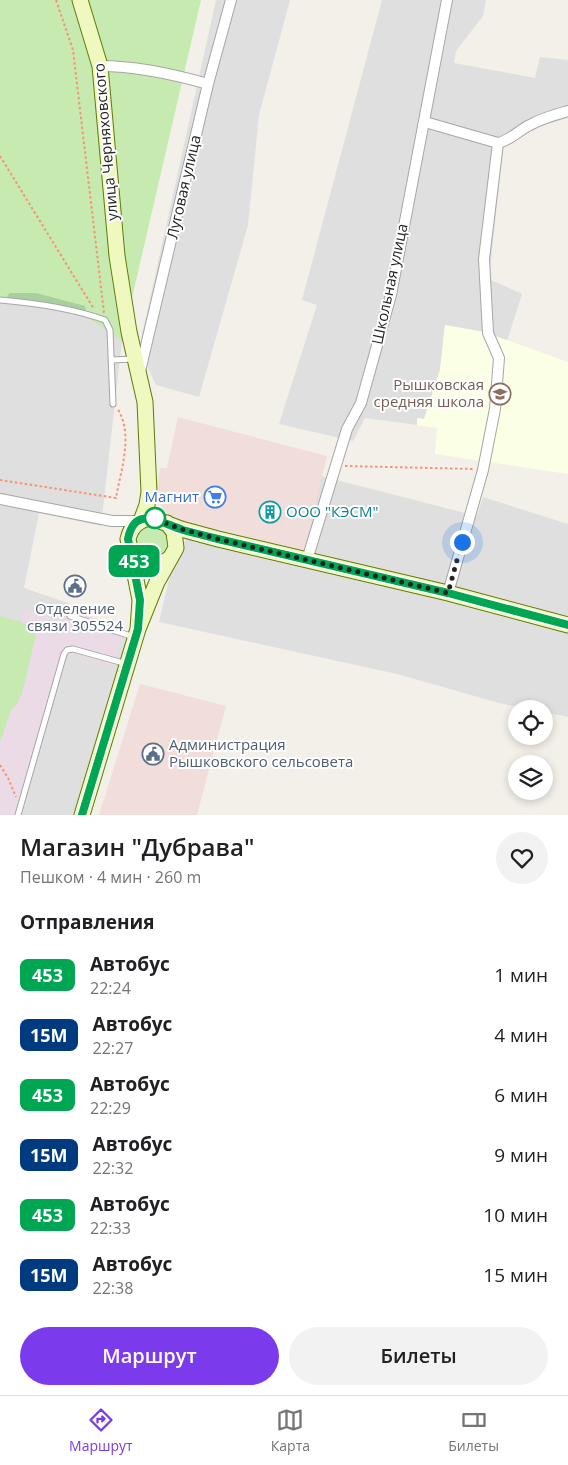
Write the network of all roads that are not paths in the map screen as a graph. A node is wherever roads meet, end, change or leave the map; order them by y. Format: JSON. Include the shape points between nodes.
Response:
{"nodes":[{"id":1,"x":80,"y":0,"type":"edge"},
{"id":2,"x":231,"y":0,"type":"edge"},
{"id":3,"x":447,"y":0,"type":"edge"},
{"id":4,"x":100,"y":66,"type":"junction"},
{"id":5,"x":208,"y":84,"type":"junction"},
{"id":6,"x":568,"y":112,"type":"edge"},
{"id":7,"x":425,"y":122,"type":"junction"},
{"id":8,"x":498,"y":143,"type":"junction"},
{"id":9,"x":0,"y":300,"type":"edge"},
{"id":10,"x":113,"y":360,"type":"junction"},
{"id":11,"x":137,"y":367,"type":"junction"},
{"id":12,"x":113,"y":404,"type":"road end"},
{"id":13,"x":149,"y":492,"type":"junction"},
{"id":14,"x":0,"y":498,"type":"edge"},
{"id":15,"x":141,"y":520,"type":"junction"},
{"id":16,"x":112,"y":521,"type":"junction"},
{"id":17,"x":168,"y":524,"type":"junction"},
{"id":18,"x":218,"y":539,"type":"junction"},
{"id":19,"x":130,"y":546,"type":"junction"},
{"id":20,"x":171,"y":557,"type":"junction"},
{"id":21,"x":307,"y":560,"type":"junction"},
{"id":22,"x":448,"y":593,"type":"junction"},
{"id":23,"x":70,"y":616,"type":"dead end"},
{"id":24,"x":568,"y":625,"type":"edge"},
{"id":25,"x":137,"y":633,"type":"junction"},
{"id":26,"x":128,"y":665,"type":"junction"},
{"id":27,"x":18,"y":815,"type":"edge"},
{"id":28,"x":82,"y":815,"type":"edge"}],
"edges":[{"from":1,"to":4,"type":"main road","name":"улица Черняховского"},
{"from":2,"to":5,"type":"street","name":"Луговая улица"},
{"from":3,"to":7,"type":"street","name":"Школьная улица"},
{"from":4,"to":5,"type":"street","via":[[170,73]]},
{"from":4,"to":11,"type":"main road","name":"улица Черняховского","via":[[117,256]]},
{"from":5,"to":11,"type":"street","name":"Луговая улица"},
{"from":6,"to":8,"type":"street","via":[[547,116]]},
{"from":7,"to":8,"type":"street"},
{"from":7,"to":21,"type":"street","name":"Школьная улица","via":[[391,295],[361,403],[347,429]]},
{"from":8,"to":22,"type":"street","via":[[484,259],[488,333],[499,358],[499,373],[490,441]]},
{"from":9,"to":10,"type":"lane","via":[[38,303],[102,319],[110,330]]},
{"from":10,"to":11,"type":"lane"},
{"from":10,"to":12,"type":"lane"},
{"from":11,"to":13,"type":"main road","name":"улица Черняховского","via":[[147,425]]},
{"from":13,"to":15,"type":"main road"},
{"from":13,"to":17,"type":"main road","via":[[154,511]]},
{"from":14,"to":16,"type":"street"},
{"from":15,"to":16,"type":"street","via":[[128,523]]},
{"from":15,"to":17,"type":"main road","via":[[152,518]]},
{"from":15,"to":19,"type":"main road","via":[[131,530]]},
{"from":16,"to":19,"type":"street","via":[[124,528]]},
{"from":17,"to":18,"type":"main road"},
{"from":17,"to":20,"type":"main road","via":[[176,537],[176,548]]},
{"from":18,"to":20,"type":"main road","via":[[191,540]]},
{"from":18,"to":21,"type":"main road"},
{"from":19,"to":20,"type":"main road","via":[[137,560],[150,566],[159,565]]},
{"from":19,"to":25,"type":"main road","via":[[140,600]]},
{"from":20,"to":25,"type":"main road","via":[[157,582]]},
{"from":21,"to":22,"type":"main road"},
{"from":22,"to":24,"type":"main road"},
{"from":23,"to":25,"type":"lane"},
{"from":25,"to":26,"type":"main road"},
{"from":26,"to":27,"type":"lane","via":[[73,649],[64,654]]},
{"from":26,"to":28,"type":"main road"}]}
